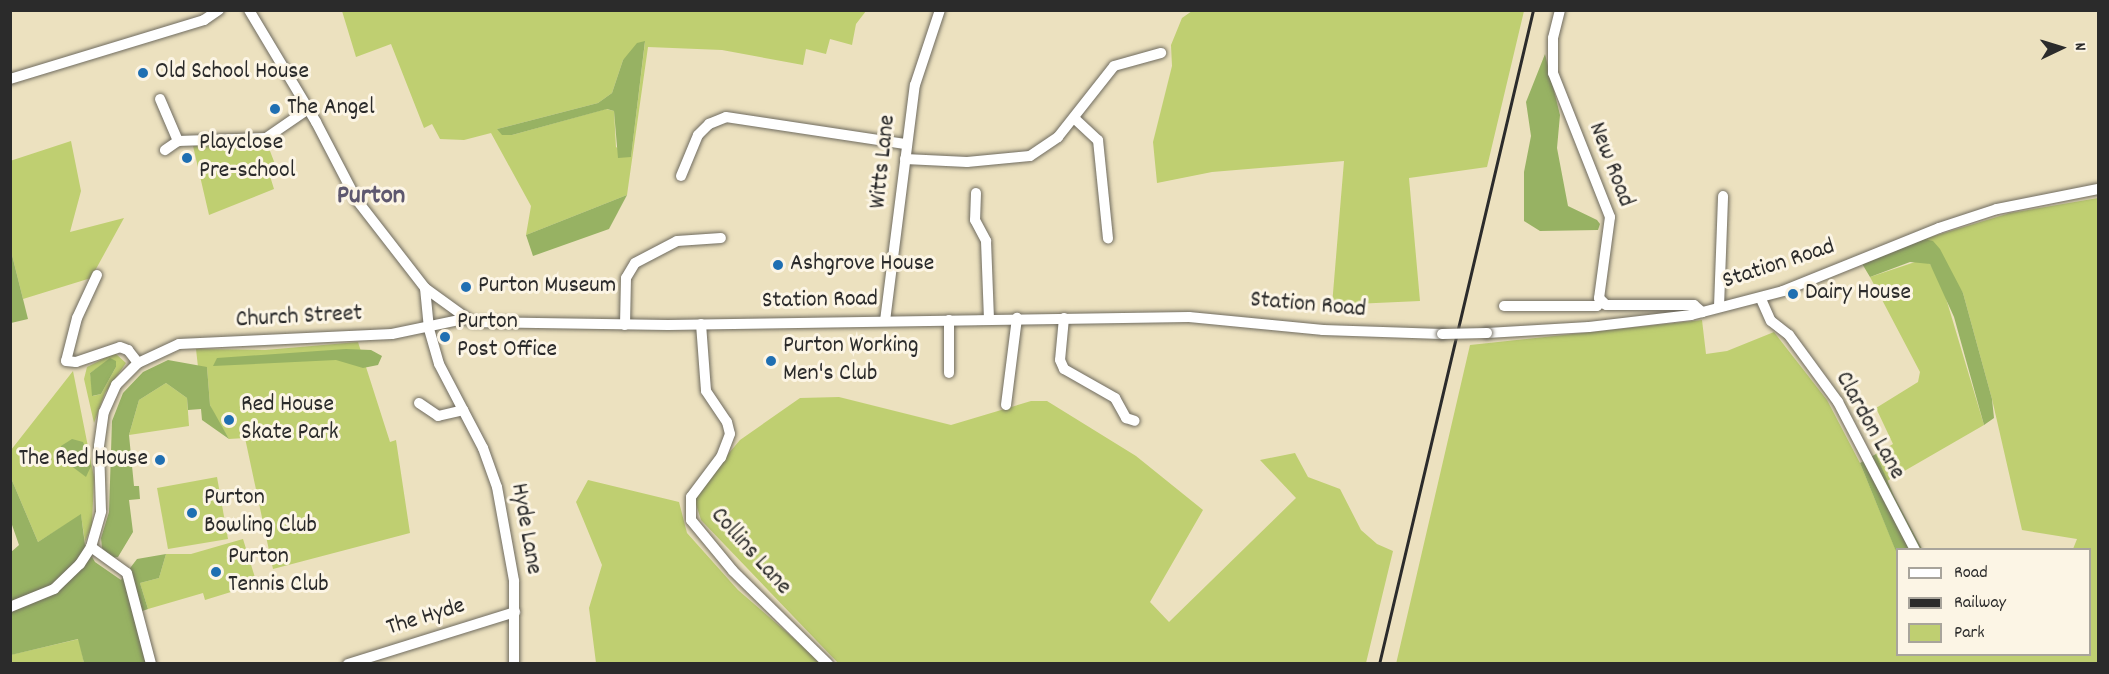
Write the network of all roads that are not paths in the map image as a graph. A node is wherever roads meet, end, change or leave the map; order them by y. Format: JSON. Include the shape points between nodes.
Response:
{"nodes":[{"id":1,"x":219,"y":10,"type":"edge"},
{"id":2,"x":249,"y":10,"type":"edge"},
{"id":3,"x":940,"y":10,"type":"edge"},
{"id":4,"x":1560,"y":10,"type":"edge"},
{"id":5,"x":1161,"y":53,"type":"dead end"},
{"id":6,"x":10,"y":79,"type":"edge"},
{"id":7,"x":160,"y":99,"type":"dead end"},
{"id":8,"x":308,"y":109,"type":"junction"},
{"id":9,"x":1074,"y":118,"type":"junction"},
{"id":10,"x":178,"y":141,"type":"junction"},
{"id":11,"x":905,"y":144,"type":"junction"},
{"id":12,"x":165,"y":150,"type":"dead end"},
{"id":13,"x":905,"y":159,"type":"junction"},
{"id":14,"x":681,"y":176,"type":"dead end"},
{"id":15,"x":2098,"y":189,"type":"edge"},
{"id":16,"x":976,"y":193,"type":"dead end"},
{"id":17,"x":1723,"y":196,"type":"dead end"},
{"id":18,"x":721,"y":238,"type":"dead end"},
{"id":19,"x":1108,"y":238,"type":"dead end"},
{"id":20,"x":97,"y":275,"type":"dead end"},
{"id":21,"x":425,"y":288,"type":"junction"},
{"id":22,"x":1761,"y":298,"type":"junction"},
{"id":23,"x":1601,"y":302,"type":"junction"},
{"id":24,"x":1504,"y":306,"type":"dead end"},
{"id":25,"x":1719,"y":307,"type":"junction"},
{"id":26,"x":1702,"y":312,"type":"junction"},
{"id":27,"x":1017,"y":318,"type":"junction"},
{"id":28,"x":1064,"y":318,"type":"junction"},
{"id":29,"x":464,"y":319,"type":"junction"},
{"id":30,"x":989,"y":319,"type":"junction"},
{"id":31,"x":949,"y":320,"type":"junction"},
{"id":32,"x":885,"y":321,"type":"junction"},
{"id":33,"x":700,"y":324,"type":"junction"},
{"id":34,"x":625,"y":325,"type":"junction"},
{"id":35,"x":429,"y":329,"type":"junction"},
{"id":36,"x":138,"y":363,"type":"junction"},
{"id":37,"x":949,"y":373,"type":"dead end"},
{"id":38,"x":419,"y":402,"type":"dead end"},
{"id":39,"x":1006,"y":405,"type":"dead end"},
{"id":40,"x":463,"y":410,"type":"junction"},
{"id":41,"x":1135,"y":421,"type":"dead end"},
{"id":42,"x":91,"y":547,"type":"junction"},
{"id":43,"x":1914,"y":548,"type":"edge"},
{"id":44,"x":10,"y":607,"type":"edge"},
{"id":45,"x":515,"y":612,"type":"junction"},
{"id":46,"x":151,"y":663,"type":"edge"},
{"id":47,"x":348,"y":663,"type":"edge"},
{"id":48,"x":514,"y":663,"type":"edge"},
{"id":49,"x":828,"y":663,"type":"edge"}],
"edges":[{"from":1,"to":6,"type":"street","via":[[204,20]]},
{"from":2,"to":8,"type":"street"},
{"from":3,"to":11,"type":"street","name":"Witts Lane","via":[[920,63]]},
{"from":4,"to":23,"type":"street","name":"New Road","via":[[1553,38],[1553,73],[1610,217],[1598,295]]},
{"from":5,"to":9,"type":"street","via":[[1114,66]]},
{"from":7,"to":10,"type":"street"},
{"from":8,"to":10,"type":"street","via":[[266,138]]},
{"from":8,"to":21,"type":"street","via":[[356,199]]},
{"from":9,"to":13,"type":"street","via":[[1058,137],[1023,158],[967,162]]},
{"from":9,"to":19,"type":"street","via":[[1098,140]]},
{"from":10,"to":12,"type":"street"},
{"from":11,"to":13,"type":"street","name":"Witts Lane"},
{"from":11,"to":14,"type":"street","via":[[722,118],[698,135]]},
{"from":13,"to":32,"type":"street","name":"Witts Lane"},
{"from":15,"to":22,"type":"street","name":"Station Road","via":[[2020,203],[1965,219]]},
{"from":16,"to":30,"type":"street","via":[[975,220],[986,241]]},
{"from":17,"to":25,"type":"street"},
{"from":18,"to":34,"type":"street","via":[[677,241],[635,263],[626,278]]},
{"from":20,"to":36,"type":"street","via":[[77,318],[66,361],[76,362],[120,347],[128,350]]},
{"from":21,"to":29,"type":"street"},
{"from":21,"to":35,"type":"street","name":"Hyde Lane"},
{"from":22,"to":25,"type":"street","name":"Station Road"},
{"from":22,"to":43,"type":"street","name":"Clardon Lane","via":[[1771,321],[1789,335],[1838,402]]},
{"from":23,"to":24,"type":"street","via":[[1597,306]]},
{"from":23,"to":26,"type":"street","via":[[1694,305]]},
{"from":25,"to":26,"type":"street","name":"Station Road"},
{"from":26,"to":28,"type":"street","name":"Station Road","bridge":true,"via":[[1608,326],[1442,334],[1323,330],[1205,317]]},
{"from":27,"to":28,"type":"street","name":"Station Road"},
{"from":27,"to":30,"type":"street","name":"Station Road"},
{"from":27,"to":39,"type":"street"},
{"from":28,"to":41,"type":"street","via":[[1060,360],[1064,369],[1115,398],[1126,418]]},
{"from":29,"to":34,"type":"street","name":"Station Road","via":[[492,324]]},
{"from":29,"to":35,"type":"street","name":"Church Street"},
{"from":30,"to":31,"type":"street","name":"Station Road"},
{"from":31,"to":32,"type":"street","name":"Station Road"},
{"from":31,"to":37,"type":"street"},
{"from":32,"to":33,"type":"street","name":"Station Road"},
{"from":33,"to":34,"type":"street","name":"Station Road"},
{"from":33,"to":49,"type":"street","name":"Collins Lane","via":[[706,391],[727,422],[730,434],[721,457],[691,496],[692,520],[733,571]]},
{"from":35,"to":36,"type":"street","name":"Church Street","via":[[330,339],[183,344]]},
{"from":35,"to":40,"type":"street","name":"Hyde Lane","via":[[439,364]]},
{"from":36,"to":42,"type":"street","name":"Church Street","via":[[116,385],[104,411],[99,446],[101,511]]},
{"from":38,"to":40,"type":"street","via":[[427,412],[438,416]]},
{"from":40,"to":45,"type":"street","name":"Hyde Lane","via":[[497,487],[512,567]]},
{"from":42,"to":44,"type":"street","name":"Church Street","via":[[54,589]]},
{"from":42,"to":46,"type":"street","via":[[127,573]]},
{"from":45,"to":47,"type":"street","name":"The Hyde"},
{"from":45,"to":48,"type":"street","name":"Hyde Lane"}]}
